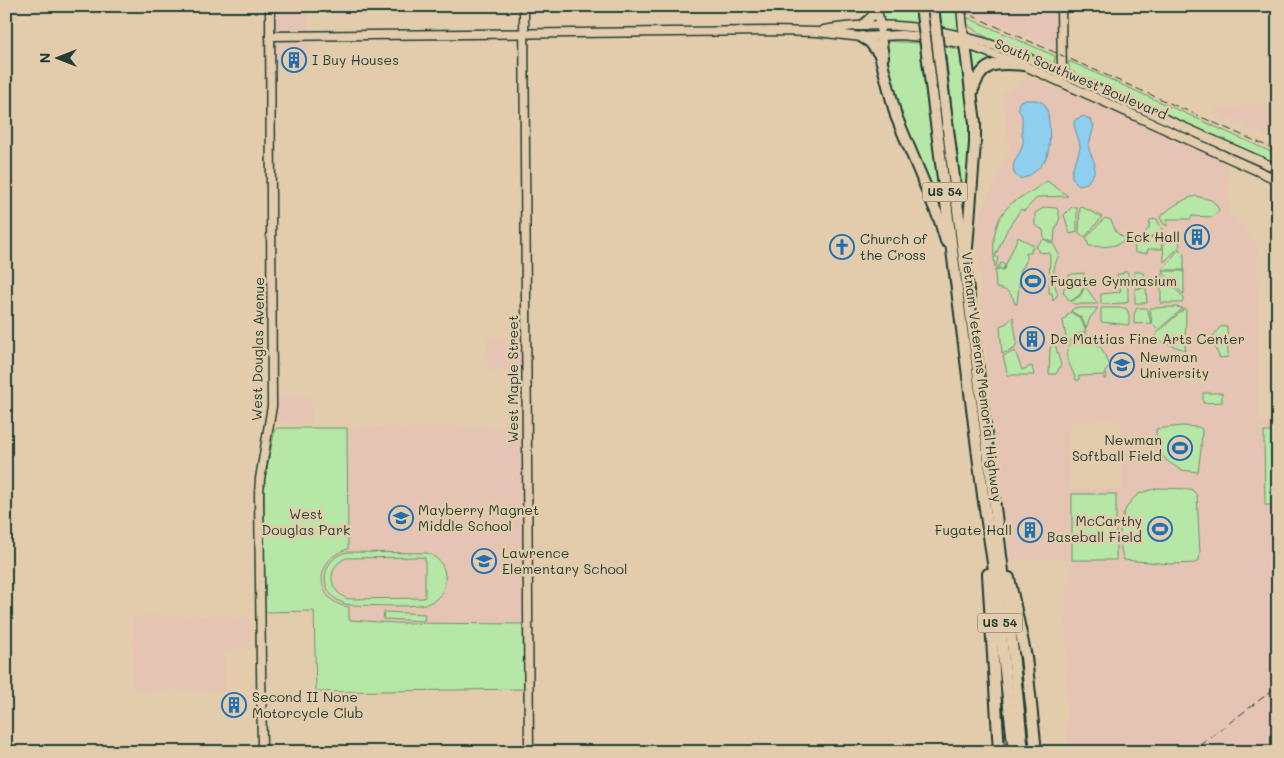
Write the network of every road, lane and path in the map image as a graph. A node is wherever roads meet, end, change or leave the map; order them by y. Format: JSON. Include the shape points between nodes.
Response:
{"nodes":[{"id":1,"x":270,"y":6,"type":"edge"},
{"id":2,"x":524,"y":6,"type":"edge"},
{"id":3,"x":876,"y":6,"type":"edge"},
{"id":4,"x":921,"y":6,"type":"edge"},
{"id":5,"x":933,"y":6,"type":"edge"},
{"id":6,"x":961,"y":6,"type":"edge"},
{"id":7,"x":1061,"y":6,"type":"edge"},
{"id":8,"x":880,"y":31,"type":"junction"},
{"id":9,"x":861,"y":32,"type":"junction"},
{"id":10,"x":524,"y":33,"type":"junction"},
{"id":11,"x":270,"y":36,"type":"junction"},
{"id":12,"x":964,"y":40,"type":"junction"},
{"id":13,"x":1023,"y":65,"type":"junction"},
{"id":14,"x":884,"y":70,"type":"junction"},
{"id":15,"x":1062,"y":73,"type":"junction"},
{"id":16,"x":1061,"y":83,"type":"junction"},
{"id":17,"x":972,"y":93,"type":"junction"},
{"id":18,"x":1278,"y":169,"type":"edge"},
{"id":19,"x":1278,"y":180,"type":"edge"},
{"id":20,"x":967,"y":287,"type":"junction"},
{"id":21,"x":959,"y":299,"type":"junction"},
{"id":22,"x":983,"y":495,"type":"junction"},
{"id":23,"x":998,"y":536,"type":"junction"},
{"id":24,"x":262,"y":752,"type":"edge"},
{"id":25,"x":529,"y":752,"type":"edge"},
{"id":26,"x":999,"y":752,"type":"edge"},
{"id":27,"x":1014,"y":752,"type":"edge"},
{"id":28,"x":1023,"y":752,"type":"edge"},
{"id":29,"x":1036,"y":752,"type":"edge"}],
"edges":[{"from":1,"to":11,"type":"main road","name":"West Douglas Avenue"},
{"from":2,"to":10,"type":"main road","name":"West Maple Street"},
{"from":3,"to":8,"type":"main road"},
{"from":3,"to":9,"type":"main road"},
{"from":4,"to":21,"type":"highway","name":"Vietnam Veterans Memorial Highway","number":"US 54","bridge":true},
{"from":5,"to":20,"type":"highway","name":"Vietnam Veterans Memorial Highway","number":"US 54","bridge":true},
{"from":6,"to":12,"type":"main road"},
{"from":7,"to":15,"type":"main road"},
{"from":8,"to":9,"type":"main road","name":"South Southwest Boulevard"},
{"from":8,"to":12,"type":"main road","name":"South Southwest Boulevard"},
{"from":8,"to":14,"type":"highway"},
{"from":9,"to":10,"type":"main road","name":"South Southwest Boulevard"},
{"from":9,"to":14,"type":"highway","via":[[880,55]]},
{"from":10,"to":11,"type":"main road","name":"South Southwest Boulevard"},
{"from":10,"to":25,"type":"main road","name":"West Maple Street"},
{"from":11,"to":24,"type":"main road","name":"West Douglas Avenue","via":[[272,406],[259,489]]},
{"from":12,"to":13,"type":"main road","name":"South Southwest Boulevard"},
{"from":12,"to":15,"type":"main road","name":"South Southwest Boulevard","via":[[1012,51]]},
{"from":12,"to":17,"type":"highway"},
{"from":13,"to":16,"type":"main road","name":"South Southwest Boulevard"},
{"from":13,"to":17,"type":"highway","via":[[998,63],[990,66],[980,73]]},
{"from":14,"to":21,"type":"highway","via":[[896,116],[943,230]]},
{"from":15,"to":16,"type":"main road"},
{"from":15,"to":18,"type":"main road","name":"South Southwest Boulevard"},
{"from":16,"to":19,"type":"main road","name":"South Southwest Boulevard"},
{"from":17,"to":20,"type":"highway","via":[[975,143]]},
{"from":20,"to":23,"type":"highway","name":"Vietnam Veterans Memorial Highway","number":"US 54"},
{"from":21,"to":22,"type":"highway","name":"Vietnam Veterans Memorial Highway","number":"US 54"},
{"from":22,"to":26,"type":"highway"},
{"from":22,"to":27,"type":"highway","name":"Vietnam Veterans Memorial Highway","number":"US 54"},
{"from":23,"to":28,"type":"highway","name":"Vietnam Veterans Memorial Highway","number":"US 54"},
{"from":23,"to":29,"type":"highway","via":[[1024,646]]}]}
